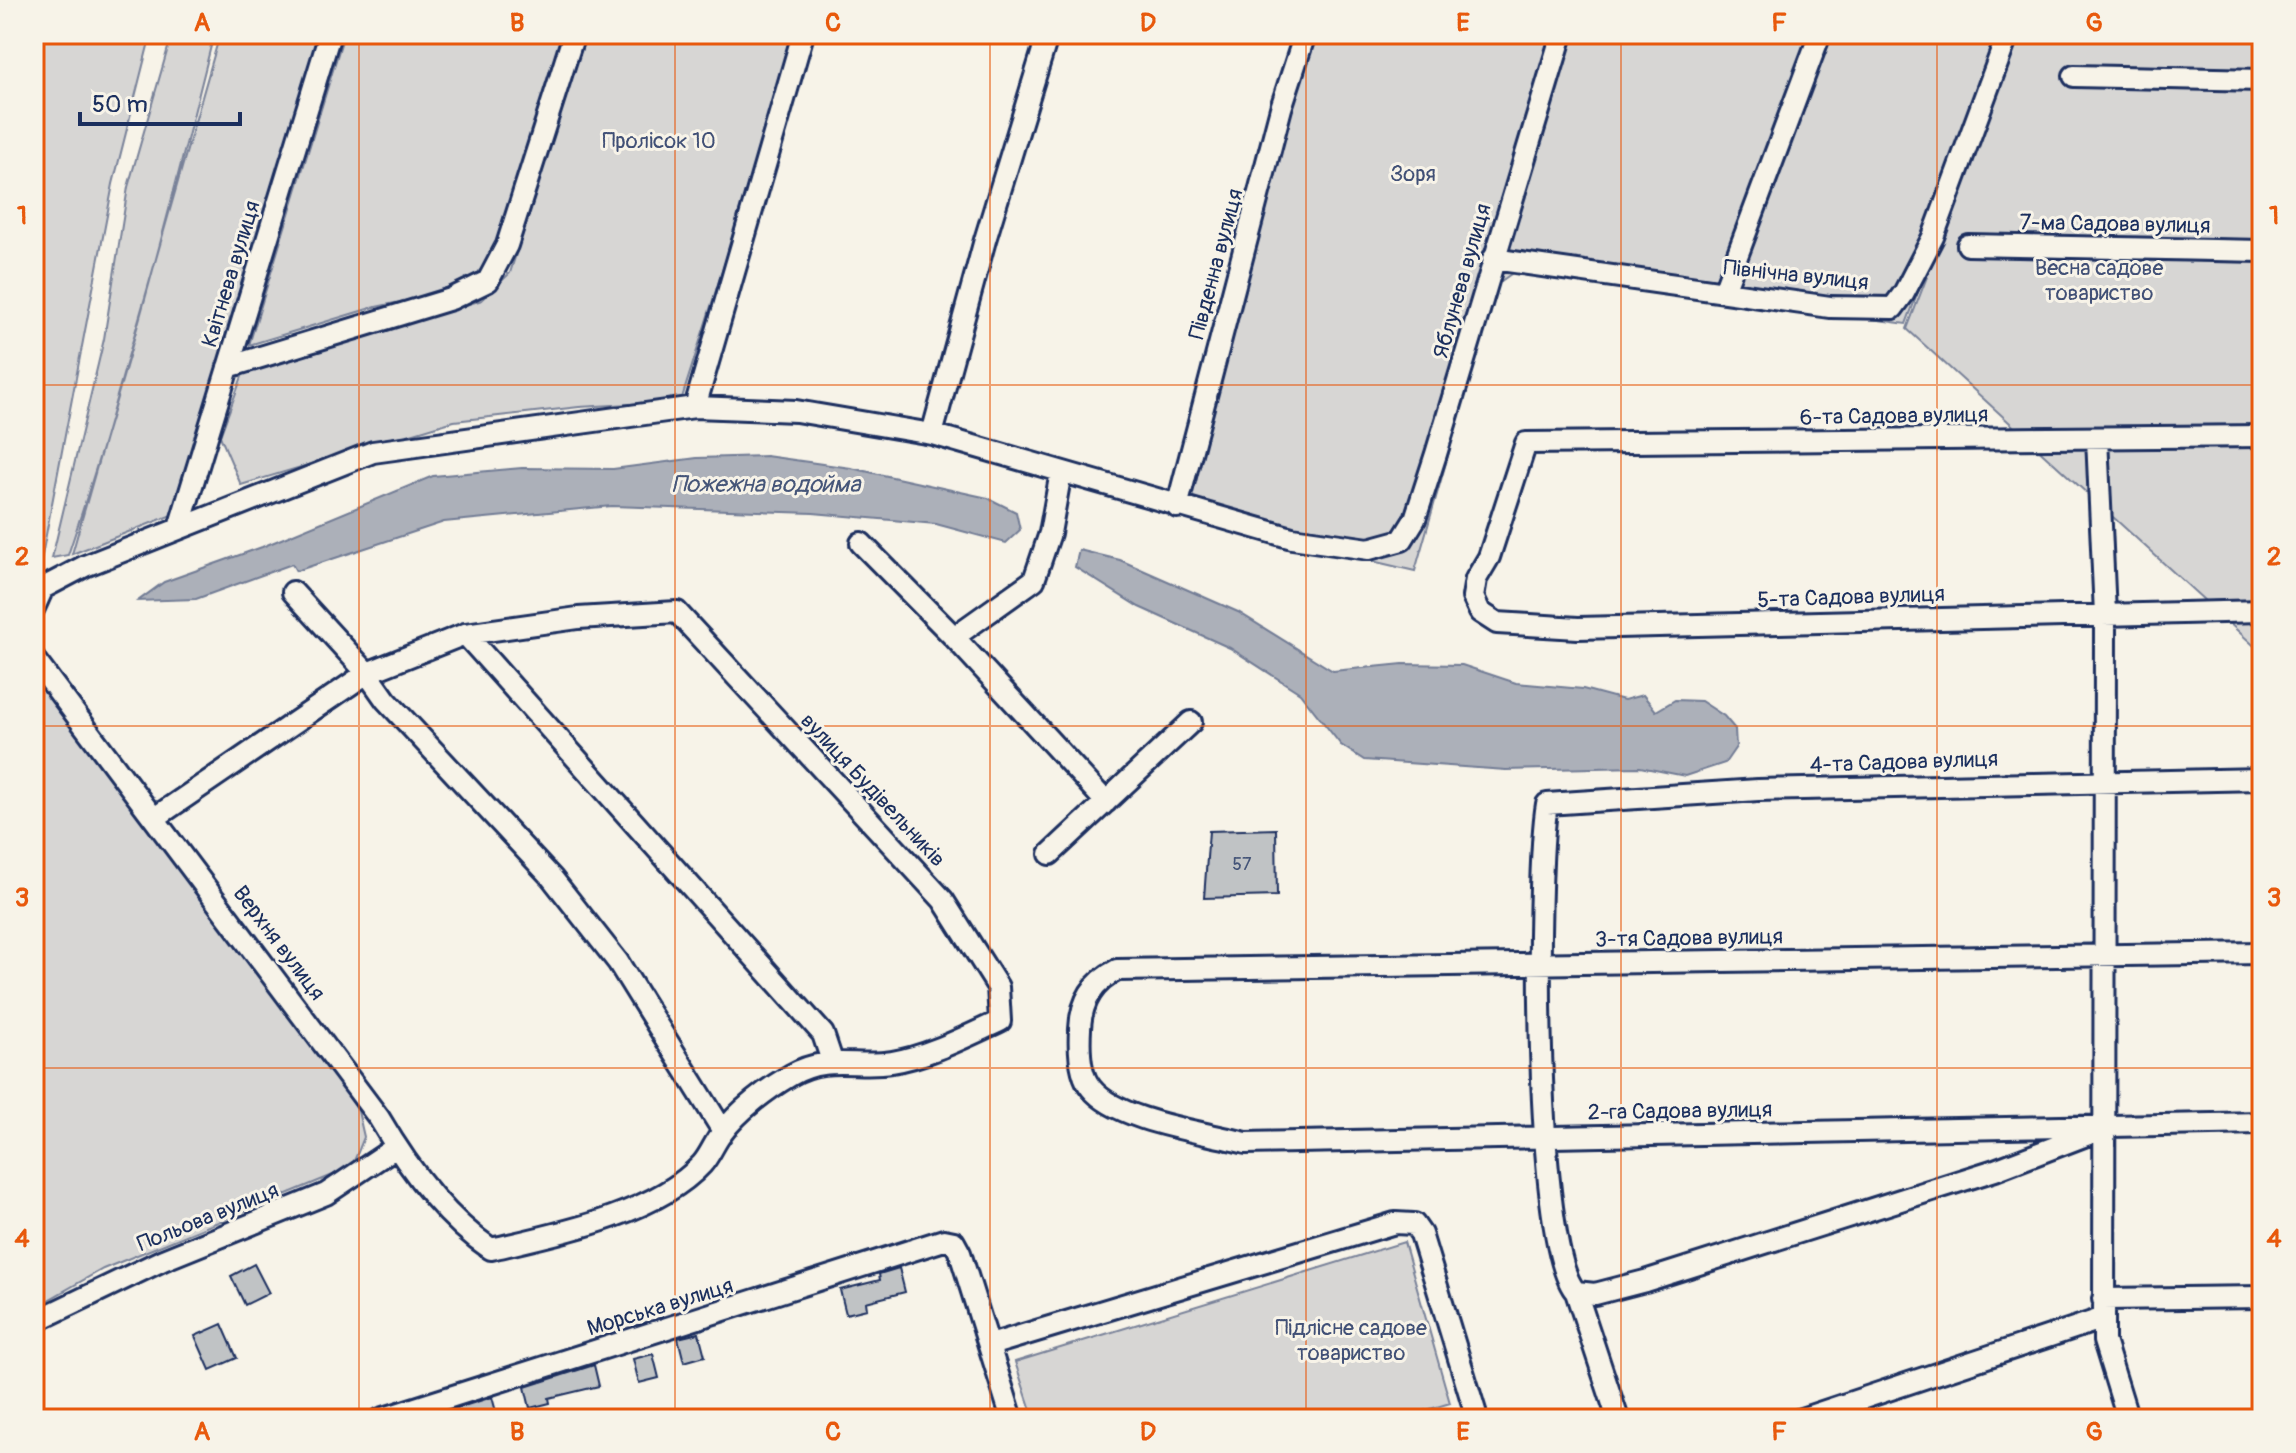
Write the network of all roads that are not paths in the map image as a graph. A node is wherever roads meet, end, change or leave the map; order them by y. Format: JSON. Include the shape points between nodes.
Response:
{"nodes":[{"id":1,"x":330,"y":34,"type":"edge"},
{"id":2,"x":574,"y":34,"type":"edge"},
{"id":3,"x":803,"y":34,"type":"edge"},
{"id":4,"x":1048,"y":34,"type":"edge"},
{"id":5,"x":1305,"y":34,"type":"edge"},
{"id":6,"x":1562,"y":34,"type":"edge"},
{"id":7,"x":1820,"y":34,"type":"edge"},
{"id":8,"x":2008,"y":34,"type":"edge"},
{"id":9,"x":2074,"y":76,"type":"dead end"},
{"id":10,"x":2262,"y":80,"type":"edge"},
{"id":11,"x":1968,"y":245,"type":"dead end"},
{"id":12,"x":2262,"y":251,"type":"edge"},
{"id":13,"x":1493,"y":259,"type":"junction"},
{"id":14,"x":1724,"y":291,"type":"junction"},
{"id":15,"x":228,"y":367,"type":"junction"},
{"id":16,"x":695,"y":407,"type":"junction"},
{"id":17,"x":932,"y":434,"type":"junction"},
{"id":18,"x":2262,"y":436,"type":"edge"},
{"id":19,"x":2097,"y":438,"type":"junction"},
{"id":20,"x":1061,"y":472,"type":"junction"},
{"id":21,"x":1177,"y":507,"type":"junction"},
{"id":22,"x":179,"y":528,"type":"junction"},
{"id":23,"x":861,"y":543,"type":"dead end"},
{"id":24,"x":1476,"y":579,"type":"joint"},
{"id":25,"x":293,"y":592,"type":"dead end"},
{"id":26,"x":34,"y":608,"type":"edge"},
{"id":27,"x":2262,"y":611,"type":"edge"},
{"id":28,"x":2105,"y":614,"type":"junction"},
{"id":29,"x":465,"y":634,"type":"junction"},
{"id":30,"x":954,"y":637,"type":"junction"},
{"id":31,"x":34,"y":659,"type":"edge"},
{"id":32,"x":367,"y":673,"type":"junction"},
{"id":33,"x":1191,"y":722,"type":"dead end"},
{"id":34,"x":2262,"y":779,"type":"edge"},
{"id":35,"x":2104,"y":780,"type":"junction"},
{"id":36,"x":1106,"y":802,"type":"junction"},
{"id":37,"x":156,"y":817,"type":"junction"},
{"id":38,"x":1050,"y":854,"type":"dead end"},
{"id":39,"x":2262,"y":953,"type":"edge"},
{"id":40,"x":2105,"y":955,"type":"junction"},
{"id":41,"x":1540,"y":965,"type":"junction"},
{"id":42,"x":832,"y":1061,"type":"junction"},
{"id":43,"x":1105,"y":1100,"type":"joint"},
{"id":44,"x":2262,"y":1123,"type":"edge"},
{"id":45,"x":2105,"y":1129,"type":"junction"},
{"id":46,"x":723,"y":1131,"type":"junction"},
{"id":47,"x":1544,"y":1138,"type":"junction"},
{"id":48,"x":396,"y":1147,"type":"junction"},
{"id":49,"x":1576,"y":1292,"type":"junction"},
{"id":50,"x":2262,"y":1297,"type":"edge"},
{"id":51,"x":2104,"y":1309,"type":"junction"},
{"id":52,"x":34,"y":1322,"type":"edge"},
{"id":53,"x":990,"y":1345,"type":"junction"},
{"id":54,"x":381,"y":1419,"type":"edge"},
{"id":55,"x":1012,"y":1419,"type":"edge"},
{"id":56,"x":1473,"y":1419,"type":"edge"},
{"id":57,"x":1618,"y":1419,"type":"edge"},
{"id":58,"x":1801,"y":1419,"type":"edge"},
{"id":59,"x":2128,"y":1419,"type":"edge"}],
"edges":[{"from":1,"to":15,"type":"street","name":"Квітнева вулиця"},
{"from":2,"to":15,"type":"street","via":[[507,245],[488,281],[451,299]]},
{"from":3,"to":16,"type":"street"},
{"from":4,"to":17,"type":"street"},
{"from":5,"to":21,"type":"street","name":"Південна вулиця"},
{"from":6,"to":13,"type":"street","name":"Яблунева вулиця"},
{"from":7,"to":14,"type":"street"},
{"from":8,"to":14,"type":"street","name":"Північна вулиця","via":[[1933,237],[1893,308],[1830,307]]},
{"from":9,"to":10,"type":"street"},
{"from":11,"to":12,"type":"street","name":"7-ма Садова вулиця"},
{"from":13,"to":14,"type":"street","name":"Північна вулиця"},
{"from":13,"to":21,"type":"street","name":"Яблунева вулиця","via":[[1415,519],[1402,540],[1369,549],[1338,545]]},
{"from":15,"to":22,"type":"street","name":"Квітнева вулиця"},
{"from":16,"to":17,"type":"street","via":[[796,411]]},
{"from":16,"to":22,"type":"street","via":[[373,452]]},
{"from":17,"to":20,"type":"street"},
{"from":18,"to":19,"type":"street","name":"6-та Садова вулиця"},
{"from":19,"to":24,"type":"street","name":"6-та Садова вулиця","via":[[1526,443],[1489,557]]},
{"from":19,"to":28,"type":"street"},
{"from":20,"to":21,"type":"street"},
{"from":20,"to":30,"type":"street","via":[[1050,533],[1034,580]]},
{"from":22,"to":26,"type":"street","via":[[43,588]]},
{"from":23,"to":30,"type":"street"},
{"from":24,"to":28,"type":"street","name":"5-та Садова вулиця","via":[[1473,597],[1480,612],[1497,623],[1520,626]]},
{"from":25,"to":32,"type":"street"},
{"from":27,"to":28,"type":"street","name":"5-та Садова вулиця"},
{"from":28,"to":35,"type":"street"},
{"from":29,"to":32,"type":"street"},
{"from":29,"to":42,"type":"street","via":[[823,1034]]},
{"from":29,"to":42,"type":"street","name":"вулиця Будівельників","via":[[578,618],[677,612],[943,900],[998,987],[1000,1021],[892,1062]]},
{"from":30,"to":36,"type":"street"},
{"from":31,"to":37,"type":"street","name":"Верхня вулиця"},
{"from":32,"to":37,"type":"street"},
{"from":32,"to":46,"type":"street","via":[[552,878],[618,962]]},
{"from":33,"to":36,"type":"street"},
{"from":34,"to":35,"type":"street","name":"4-та Садова вулиця"},
{"from":35,"to":40,"type":"street"},
{"from":35,"to":41,"type":"street","name":"4-та Садова вулиця","via":[[1758,790],[1547,804]]},
{"from":36,"to":38,"type":"street"},
{"from":37,"to":48,"type":"street","name":"Верхня вулиця"},
{"from":39,"to":40,"type":"street","name":"3-тя Садова вулиця"},
{"from":40,"to":41,"type":"street","name":"3-тя Садова вулиця"},
{"from":40,"to":45,"type":"street"},
{"from":41,"to":43,"type":"street","name":"3-тя Садова вулиця","via":[[1117,970],[1087,996],[1080,1027],[1082,1066],[1090,1087]]},
{"from":41,"to":47,"type":"street"},
{"from":42,"to":46,"type":"street","via":[[793,1074]]},
{"from":43,"to":47,"type":"street","name":"2-га Садова вулиця","via":[[1168,1126],[1246,1143]]},
{"from":44,"to":45,"type":"street","name":"2-га Садова вулиця"},
{"from":45,"to":47,"type":"street","name":"2-га Садова вулиця"},
{"from":45,"to":49,"type":"street","via":[[1995,1170],[1645,1281],[1595,1294]]},
{"from":45,"to":51,"type":"street"},
{"from":46,"to":48,"type":"street","name":"Верхня вулиця","via":[[703,1163],[674,1187],[586,1228],[491,1249],[465,1232]]},
{"from":47,"to":49,"type":"street","via":[[1556,1234],[1569,1286]]},
{"from":48,"to":52,"type":"street","name":"Польова вулиця","via":[[326,1194],[149,1266]]},
{"from":49,"to":57,"type":"street"},
{"from":50,"to":51,"type":"street"},
{"from":51,"to":58,"type":"street"},
{"from":51,"to":59,"type":"street","via":[[2104,1341]]},
{"from":53,"to":54,"type":"street","name":"Морська вулиця","via":[[954,1242],[926,1245]]},
{"from":53,"to":55,"type":"street"},
{"from":53,"to":56,"type":"street","via":[[1395,1223],[1414,1224],[1475,1411]]}]}
